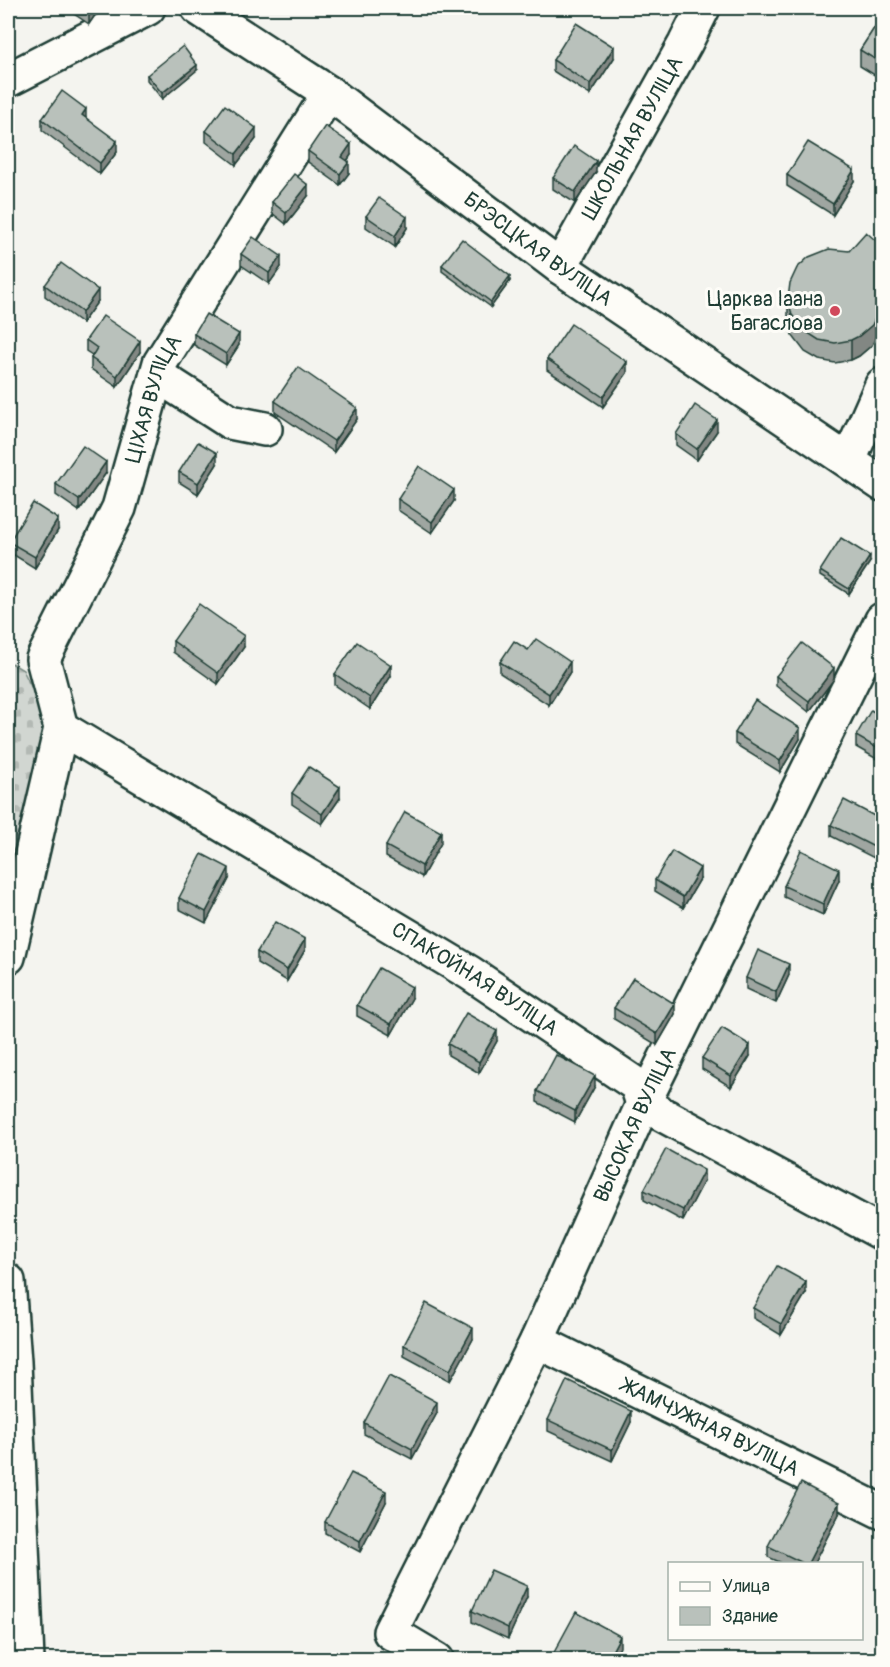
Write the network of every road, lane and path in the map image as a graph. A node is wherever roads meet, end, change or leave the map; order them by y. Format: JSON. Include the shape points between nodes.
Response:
{"nodes":[{"id":1,"x":148,"y":8,"type":"edge"},
{"id":2,"x":198,"y":8,"type":"edge"},
{"id":3,"x":703,"y":8,"type":"edge"},
{"id":4,"x":8,"y":80,"type":"edge"},
{"id":5,"x":329,"y":93,"type":"junction"},
{"id":6,"x":560,"y":267,"type":"junction"},
{"id":7,"x":157,"y":375,"type":"junction"},
{"id":8,"x":882,"y":385,"type":"edge"},
{"id":9,"x":265,"y":429,"type":"dead end"},
{"id":10,"x":849,"y":460,"type":"junction"},
{"id":11,"x":882,"y":484,"type":"edge"},
{"id":12,"x":882,"y":620,"type":"edge"},
{"id":13,"x":62,"y":728,"type":"junction"},
{"id":14,"x":8,"y":957,"type":"edge"},
{"id":15,"x":643,"y":1104,"type":"junction"},
{"id":16,"x":882,"y":1233,"type":"edge"},
{"id":17,"x":8,"y":1281,"type":"edge"},
{"id":18,"x":537,"y":1341,"type":"junction"},
{"id":19,"x":882,"y":1512,"type":"edge"},
{"id":20,"x":27,"y":1659,"type":"edge"},
{"id":21,"x":437,"y":1659,"type":"edge"}],
"edges":[{"from":1,"to":4,"type":"street"},
{"from":2,"to":5,"type":"street","name":"БРЭСЦКАЯ ВУЛІЦА"},
{"from":3,"to":6,"type":"street","name":"ШКОЛЬНАЯ ВУЛІЦА"},
{"from":5,"to":6,"type":"street","name":"БРЭСЦКАЯ ВУЛІЦА"},
{"from":5,"to":7,"type":"street","name":"ЦІХАЯ ВУЛІЦА","via":[[160,363]]},
{"from":6,"to":10,"type":"street","name":"БРЭСЦКАЯ ВУЛІЦА"},
{"from":7,"to":9,"type":"street","via":[[230,422]]},
{"from":7,"to":13,"type":"street","name":"ЦІХАЯ ВУЛІЦА","via":[[119,508],[43,659]]},
{"from":8,"to":10,"type":"street"},
{"from":10,"to":11,"type":"street","name":"БРЭСЦКАЯ ВУЛІЦА"},
{"from":12,"to":15,"type":"street","name":"ВЫСОКАЯ ВУЛІЦА"},
{"from":13,"to":14,"type":"street"},
{"from":13,"to":15,"type":"street","name":"СПАКОЙНАЯ ВУЛІЦА","via":[[470,973],[637,1085]]},
{"from":15,"to":16,"type":"street"},
{"from":15,"to":18,"type":"street","name":"ВЫСОКАЯ ВУЛІЦА"},
{"from":17,"to":20,"type":"street"},
{"from":18,"to":19,"type":"street","name":"ЖАМЧУЖНАЯ ВУЛІЦА"},
{"from":18,"to":21,"type":"street","name":"ВЫСОКАЯ ВУЛІЦА","via":[[390,1632]]}]}
